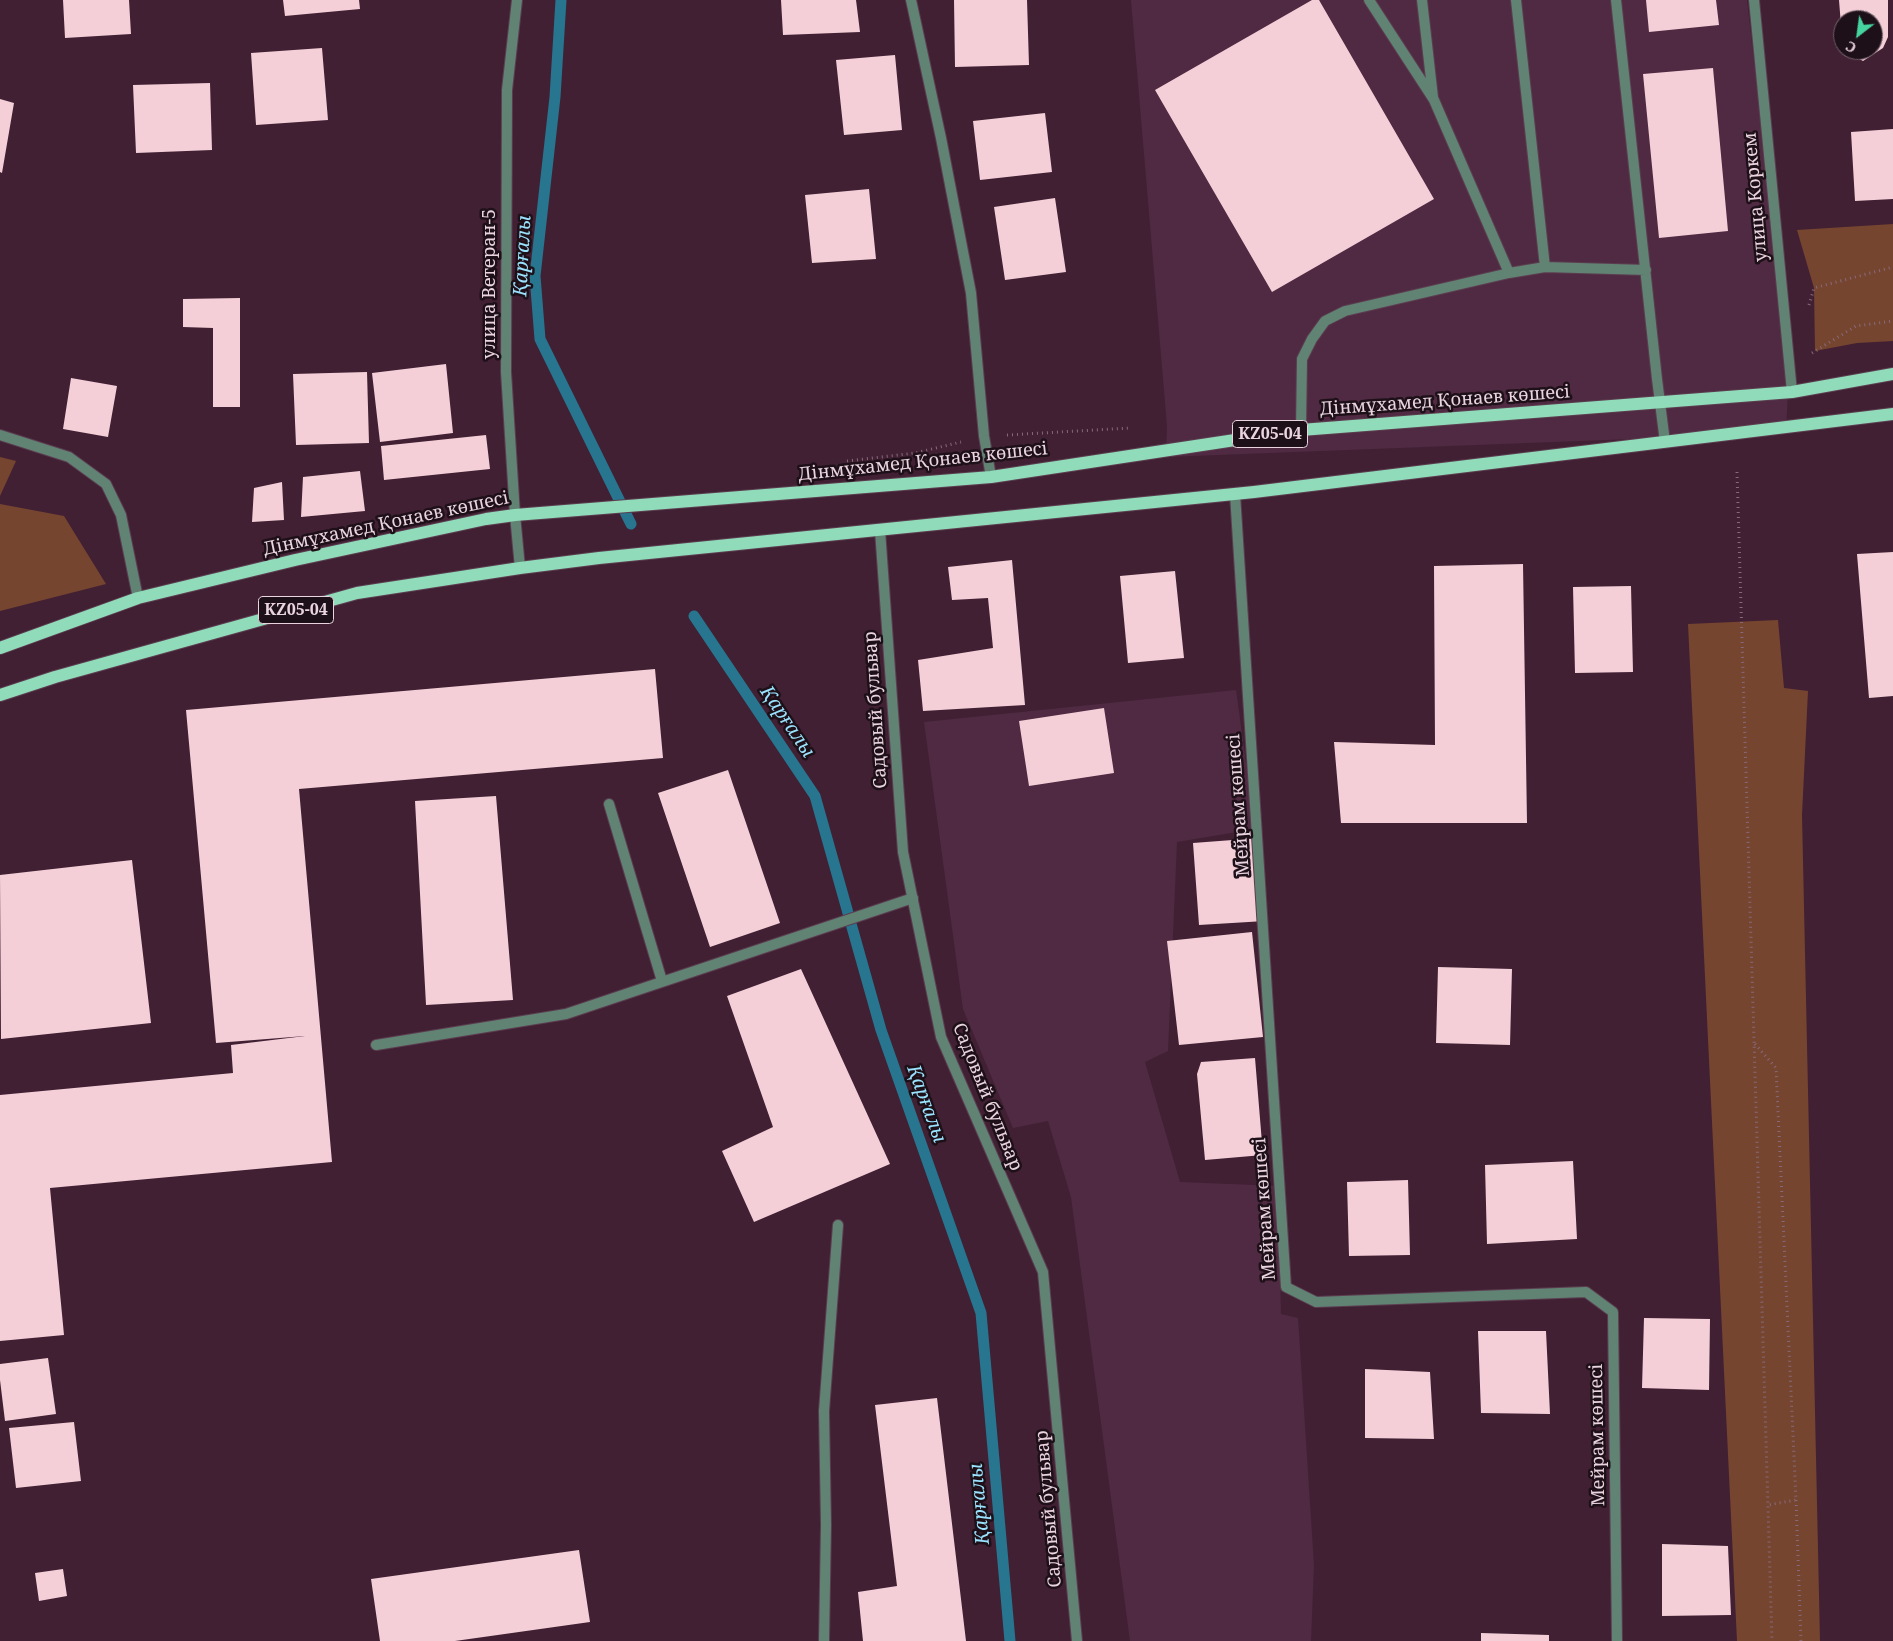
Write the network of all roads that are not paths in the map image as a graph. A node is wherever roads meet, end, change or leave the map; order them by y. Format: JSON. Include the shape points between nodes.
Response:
{"nodes":[{"id":1,"x":517,"y":0,"type":"edge"},
{"id":2,"x":911,"y":0,"type":"edge"},
{"id":3,"x":1370,"y":0,"type":"edge"},
{"id":4,"x":1422,"y":0,"type":"edge"},
{"id":5,"x":1516,"y":0,"type":"edge"},
{"id":6,"x":1616,"y":0,"type":"edge"},
{"id":7,"x":1754,"y":0,"type":"edge"},
{"id":8,"x":1434,"y":100,"type":"junction"},
{"id":9,"x":1545,"y":267,"type":"junction"},
{"id":10,"x":1646,"y":270,"type":"junction"},
{"id":11,"x":1509,"y":273,"type":"junction"},
{"id":12,"x":1893,"y":374,"type":"edge"},
{"id":13,"x":1792,"y":392,"type":"junction"},
{"id":14,"x":1661,"y":402,"type":"junction"},
{"id":15,"x":1893,"y":414,"type":"edge"},
{"id":16,"x":1301,"y":430,"type":"junction"},
{"id":17,"x":0,"y":435,"type":"edge"},
{"id":18,"x":1665,"y":442,"type":"junction"},
{"id":19,"x":991,"y":477,"type":"junction"},
{"id":20,"x":1235,"y":494,"type":"junction"},
{"id":21,"x":515,"y":515,"type":"junction"},
{"id":22,"x":880,"y":530,"type":"junction"},
{"id":23,"x":520,"y":568,"type":"junction"},
{"id":24,"x":138,"y":598,"type":"junction"},
{"id":25,"x":0,"y":648,"type":"edge"},
{"id":26,"x":0,"y":695,"type":"edge"},
{"id":27,"x":609,"y":804,"type":"dead end"},
{"id":28,"x":913,"y":898,"type":"junction"},
{"id":29,"x":662,"y":981,"type":"junction"},
{"id":30,"x":376,"y":1045,"type":"dead end"},
{"id":31,"x":838,"y":1225,"type":"dead end"},
{"id":32,"x":824,"y":1641,"type":"edge"},
{"id":33,"x":1077,"y":1641,"type":"edge"},
{"id":34,"x":1617,"y":1641,"type":"edge"}],
"edges":[{"from":1,"to":21,"type":"street","name":"улица Ветеран-5","via":[[507,90],[506,333]]},
{"from":2,"to":19,"type":"street","via":[[971,293],[984,436]]},
{"from":3,"to":8,"type":"street"},
{"from":4,"to":8,"type":"street"},
{"from":5,"to":9,"type":"street"},
{"from":6,"to":10,"type":"street"},
{"from":7,"to":13,"type":"street","name":"улица Коркем"},
{"from":8,"to":11,"type":"street"},
{"from":9,"to":10,"type":"street"},
{"from":9,"to":11,"type":"street"},
{"from":10,"to":14,"type":"street"},
{"from":11,"to":16,"type":"street","via":[[1345,310],[1325,321],[1302,359]]},
{"from":12,"to":13,"type":"main road","name":"Дінмұхамед Қонаев көшесі","number":"KZ05-04"},
{"from":13,"to":14,"type":"main road","name":"Дінмұхамед Қонаев көшесі","number":"KZ05-04"},
{"from":14,"to":16,"type":"main road","name":"Дінмұхамед Қонаев көшесі","number":"KZ05-04"},
{"from":14,"to":18,"type":"street"},
{"from":15,"to":18,"type":"main road","number":"KZ05-04"},
{"from":16,"to":19,"type":"main road","name":"Дінмұхамед Қонаев көшесі","number":"KZ05-04"},
{"from":17,"to":24,"type":"street","via":[[69,457],[106,484],[121,515]]},
{"from":18,"to":20,"type":"main road","number":"KZ05-04"},
{"from":19,"to":21,"type":"main road","name":"Дінмұхамед Қонаев көшесі","number":"KZ05-04"},
{"from":20,"to":22,"type":"main road","number":"KZ05-04"},
{"from":20,"to":34,"type":"street","name":"Мейрам көшесі","via":[[1286,1288],[1316,1302],[1586,1292],[1613,1312]]},
{"from":21,"to":23,"type":"street","name":"улица Ветеран-5"},
{"from":21,"to":24,"type":"main road","name":"Дінмұхамед Қонаев көшесі","number":"KZ05-04","via":[[295,560]]},
{"from":22,"to":23,"type":"main road","number":"KZ05-04"},
{"from":22,"to":28,"type":"street","name":"Садовый бульвар","via":[[903,852]]},
{"from":23,"to":26,"type":"main road","number":"KZ05-04","via":[[357,593],[55,676]]},
{"from":24,"to":25,"type":"main road","name":"Дінмұхамед Қонаев көшесі","number":"KZ05-04"},
{"from":27,"to":29,"type":"street"},
{"from":28,"to":29,"type":"street"},
{"from":28,"to":33,"type":"street","name":"Садовый бульвар","via":[[941,1037],[1043,1272]]},
{"from":29,"to":30,"type":"street","via":[[566,1014]]},
{"from":31,"to":32,"type":"street","via":[[824,1411]]}]}
